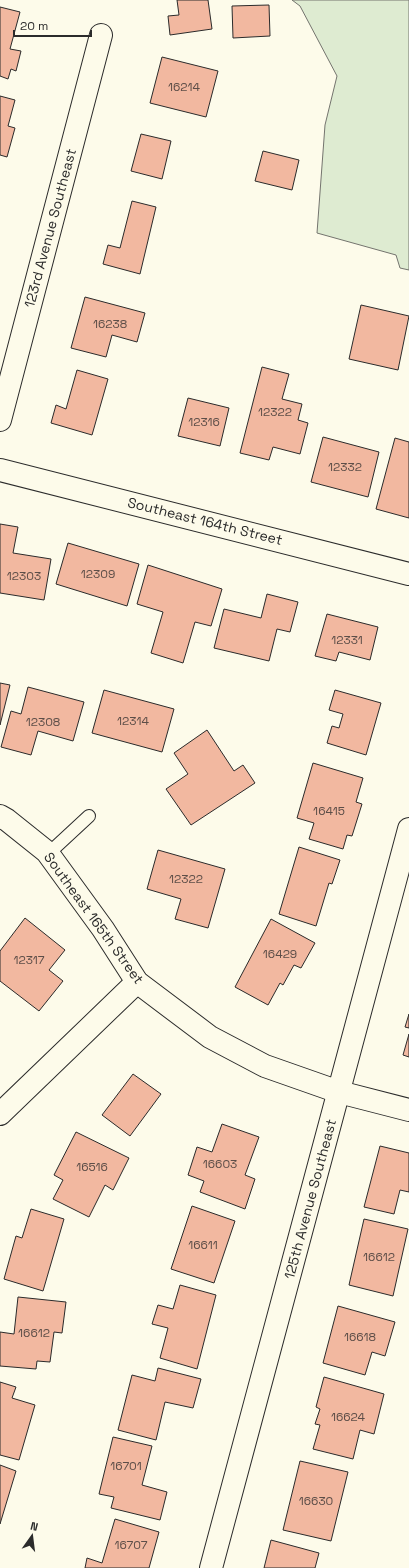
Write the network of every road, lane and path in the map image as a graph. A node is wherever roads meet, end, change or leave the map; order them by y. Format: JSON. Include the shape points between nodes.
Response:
{"nodes":[{"id":1,"x":101,"y":35,"type":"dead end"},
{"id":2,"x":0,"y":420,"type":"edge"},
{"id":3,"x":0,"y":470,"type":"edge"},
{"id":4,"x":409,"y":574,"type":"edge"},
{"id":5,"x":0,"y":816,"type":"edge"},
{"id":6,"x":88,"y":816,"type":"dead end"},
{"id":7,"x":409,"y":829,"type":"edge"},
{"id":8,"x":48,"y":854,"type":"junction"},
{"id":9,"x":137,"y":982,"type":"junction"},
{"id":10,"x":339,"y":1092,"type":"junction"},
{"id":11,"x":409,"y":1110,"type":"edge"},
{"id":12,"x":0,"y":1114,"type":"edge"},
{"id":13,"x":211,"y":1568,"type":"edge"}],
"edges":[{"from":1,"to":2,"type":"street","name":"123rd Avenue Southeast"},
{"from":3,"to":4,"type":"street","name":"Southeast 164th Street"},
{"from":5,"to":8,"type":"street","name":"Southeast 165th Street"},
{"from":6,"to":8,"type":"lane"},
{"from":7,"to":10,"type":"street","name":"125th Avenue Southeast"},
{"from":8,"to":9,"type":"street","name":"Southeast 165th Street","via":[[103,929]]},
{"from":9,"to":10,"type":"street","name":"Southeast 165th Street","via":[[210,1037],[265,1066]]},
{"from":9,"to":12,"type":"street"},
{"from":10,"to":11,"type":"street","name":"Southeast 165th Street"},
{"from":10,"to":13,"type":"street","name":"125th Avenue Southeast"}]}
